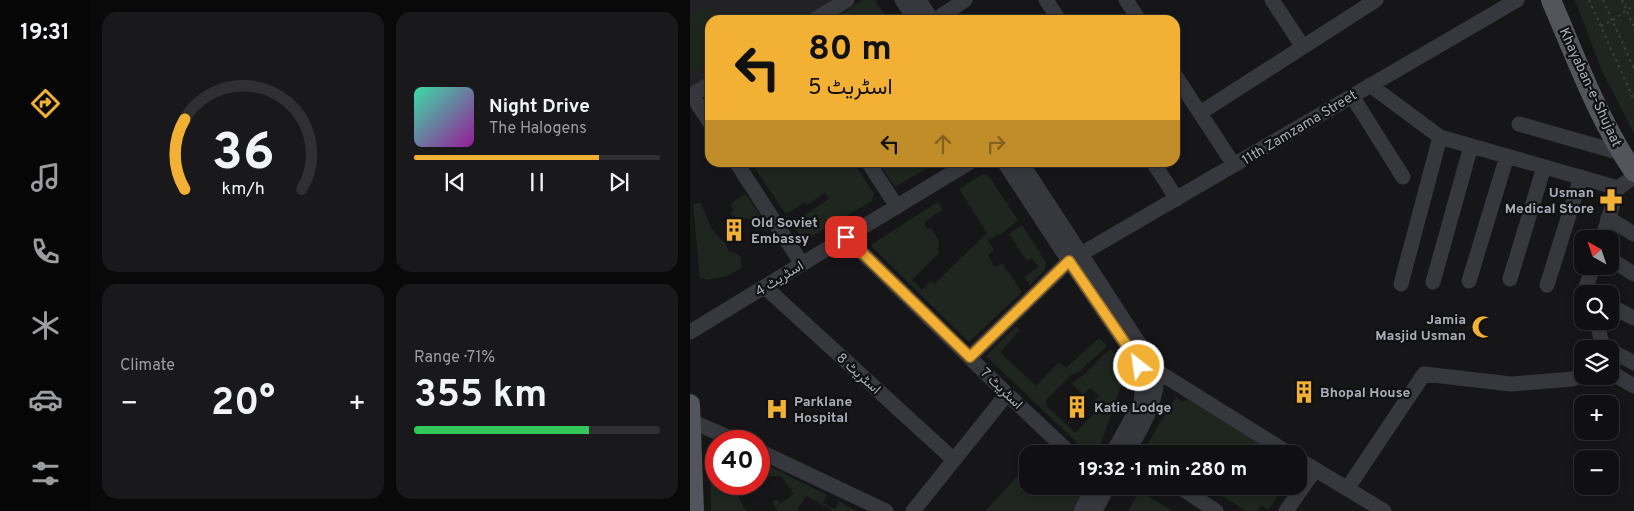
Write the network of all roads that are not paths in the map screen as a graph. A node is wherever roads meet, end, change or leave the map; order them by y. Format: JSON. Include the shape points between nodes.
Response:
{"nodes":[{"id":1,"x":847,"y":0,"type":"edge"},
{"id":2,"x":902,"y":0,"type":"edge"},
{"id":3,"x":919,"y":0,"type":"edge"},
{"id":4,"x":965,"y":0,"type":"edge"},
{"id":5,"x":1046,"y":0,"type":"edge"},
{"id":6,"x":1126,"y":0,"type":"edge"},
{"id":7,"x":1272,"y":0,"type":"edge"},
{"id":8,"x":1376,"y":0,"type":"edge"},
{"id":9,"x":1517,"y":0,"type":"edge"},
{"id":10,"x":1551,"y":0,"type":"edge"},
{"id":11,"x":1560,"y":0,"type":"edge"},
{"id":12,"x":822,"y":15,"type":"edge"},
{"id":13,"x":911,"y":15,"type":"edge"},
{"id":14,"x":930,"y":15,"type":"edge"},
{"id":15,"x":941,"y":15,"type":"edge"},
{"id":16,"x":1056,"y":15,"type":"edge"},
{"id":17,"x":1136,"y":15,"type":"edge"},
{"id":18,"x":1303,"y":47,"type":"junction"},
{"id":19,"x":1180,"y":83,"type":"edge"},
{"id":20,"x":1370,"y":85,"type":"junction"},
{"id":21,"x":705,"y":87,"type":"edge"},
{"id":22,"x":691,"y":95,"type":"edge"},
{"id":23,"x":1352,"y":96,"type":"junction"},
{"id":24,"x":1200,"y":113,"type":"junction"},
{"id":25,"x":705,"y":116,"type":"edge"},
{"id":26,"x":1520,"y":124,"type":"dead end"},
{"id":27,"x":1440,"y":136,"type":"junction"},
{"id":28,"x":1471,"y":146,"type":"junction"},
{"id":29,"x":1628,"y":155,"type":"edge"},
{"id":30,"x":1507,"y":156,"type":"junction"},
{"id":31,"x":1234,"y":165,"type":"junction"},
{"id":32,"x":739,"y":167,"type":"edge"},
{"id":33,"x":871,"y":167,"type":"edge"},
{"id":34,"x":962,"y":167,"type":"edge"},
{"id":35,"x":1008,"y":167,"type":"edge"},
{"id":36,"x":1024,"y":167,"type":"edge"},
{"id":37,"x":1155,"y":167,"type":"edge"},
{"id":38,"x":1544,"y":167,"type":"junction"},
{"id":39,"x":1634,"y":172,"type":"edge"},
{"id":40,"x":1404,"y":177,"type":"dead end"},
{"id":41,"x":1634,"y":177,"type":"edge"},
{"id":42,"x":1581,"y":178,"type":"junction"},
{"id":43,"x":1618,"y":188,"type":"junction"},
{"id":44,"x":1177,"y":199,"type":"junction"},
{"id":45,"x":897,"y":207,"type":"junction"},
{"id":46,"x":1608,"y":218,"type":"junction"},
{"id":47,"x":1605,"y":230,"type":"edge"},
{"id":48,"x":1634,"y":234,"type":"edge"},
{"id":49,"x":846,"y":237,"type":"junction"},
{"id":50,"x":1075,"y":258,"type":"junction"},
{"id":51,"x":802,"y":264,"type":"junction"},
{"id":52,"x":1619,"y":265,"type":"edge"},
{"id":53,"x":1634,"y":274,"type":"edge"},
{"id":54,"x":1510,"y":279,"type":"dead end"},
{"id":55,"x":1469,"y":281,"type":"dead end"},
{"id":56,"x":1434,"y":282,"type":"dead end"},
{"id":57,"x":1401,"y":284,"type":"dead end"},
{"id":58,"x":1547,"y":285,"type":"dead end"},
{"id":59,"x":764,"y":287,"type":"junction"},
{"id":60,"x":1619,"y":310,"type":"edge"},
{"id":61,"x":1634,"y":318,"type":"edge"},
{"id":62,"x":690,"y":332,"type":"edge"},
{"id":63,"x":1619,"y":355,"type":"edge"},
{"id":64,"x":1134,"y":356,"type":"junction"},
{"id":65,"x":970,"y":357,"type":"junction"},
{"id":66,"x":1634,"y":363,"type":"edge"},
{"id":67,"x":1157,"y":371,"type":"junction"},
{"id":68,"x":1619,"y":377,"type":"edge"},
{"id":69,"x":1574,"y":378,"type":"edge"},
{"id":70,"x":1634,"y":386,"type":"edge"},
{"id":71,"x":1007,"y":394,"type":"junction"},
{"id":72,"x":690,"y":412,"type":"edge"},
{"id":73,"x":719,"y":430,"type":"edge"},
{"id":74,"x":1062,"y":445,"type":"edge"},
{"id":75,"x":1127,"y":445,"type":"edge"},
{"id":76,"x":1129,"y":445,"type":"edge"},
{"id":77,"x":1276,"y":445,"type":"edge"},
{"id":78,"x":770,"y":456,"type":"edge"},
{"id":79,"x":954,"y":460,"type":"junction"},
{"id":80,"x":1307,"y":465,"type":"edge"},
{"id":81,"x":1315,"y":470,"type":"junction"},
{"id":82,"x":1347,"y":489,"type":"junction"},
{"id":83,"x":1096,"y":495,"type":"edge"},
{"id":84,"x":1101,"y":495,"type":"edge"},
{"id":85,"x":1192,"y":495,"type":"edge"},
{"id":86,"x":877,"y":509,"type":"edge"},
{"id":87,"x":694,"y":511,"type":"edge"},
{"id":88,"x":914,"y":511,"type":"edge"},
{"id":89,"x":1081,"y":511,"type":"edge"},
{"id":90,"x":1095,"y":511,"type":"edge"},
{"id":91,"x":1216,"y":511,"type":"edge"},
{"id":92,"x":1286,"y":511,"type":"edge"},
{"id":93,"x":1384,"y":511,"type":"edge"}],
"edges":[{"from":1,"to":12,"type":"street"},
{"from":2,"to":13,"type":"street"},
{"from":3,"to":14,"type":"street"},
{"from":4,"to":15,"type":"street"},
{"from":5,"to":16,"type":"street"},
{"from":6,"to":17,"type":"street"},
{"from":7,"to":18,"type":"street"},
{"from":8,"to":18,"type":"street"},
{"from":9,"to":20,"type":"street","name":"11th Zamzama Street"},
{"from":10,"to":29,"type":"main road","name":"Khayaban-e-Shujaat","via":[[1577,64]]},
{"from":11,"to":29,"type":"main road","name":"Khayaban-e-Shujaat"},
{"from":18,"to":24,"type":"street"},
{"from":19,"to":24,"type":"street"},
{"from":20,"to":23,"type":"street","name":"11th Zamzama Street"},
{"from":20,"to":27,"type":"street"},
{"from":21,"to":22,"type":"street"},
{"from":22,"to":25,"type":"street"},
{"from":23,"to":31,"type":"street","name":"11th Zamzama Street"},
{"from":23,"to":40,"type":"street"},
{"from":24,"to":31,"type":"street"},
{"from":26,"to":29,"type":"street"},
{"from":27,"to":28,"type":"street"},
{"from":27,"to":57,"type":"street"},
{"from":28,"to":30,"type":"street"},
{"from":28,"to":56,"type":"street"},
{"from":29,"to":39,"type":"main road","name":"Khayaban-e-Shujaat"},
{"from":30,"to":38,"type":"street"},
{"from":30,"to":55,"type":"street"},
{"from":31,"to":44,"type":"street","name":"11th Zamzama Street"},
{"from":32,"to":51,"type":"street"},
{"from":33,"to":45,"type":"street"},
{"from":34,"to":45,"type":"street","name":"اسٹریٹ 4"},
{"from":35,"to":50,"type":"street"},
{"from":36,"to":50,"type":"street"},
{"from":37,"to":44,"type":"street"},
{"from":38,"to":42,"type":"street"},
{"from":38,"to":54,"type":"street"},
{"from":41,"to":43,"type":"street"},
{"from":42,"to":43,"type":"street"},
{"from":42,"to":58,"type":"street"},
{"from":43,"to":46,"type":"street"},
{"from":44,"to":50,"type":"street","name":"11th Zamzama Street"},
{"from":45,"to":49,"type":"street","name":"اسٹریٹ 4"},
{"from":46,"to":47,"type":"street"},
{"from":46,"to":48,"type":"street"},
{"from":49,"to":51,"type":"street","name":"اسٹریٹ 4"},
{"from":49,"to":65,"type":"street","name":"اسٹریٹ 7"},
{"from":50,"to":64,"type":"street"},
{"from":50,"to":65,"type":"street","name":"11th Zamzama Street"},
{"from":50,"to":67,"type":"street"},
{"from":51,"to":59,"type":"street","name":"اسٹریٹ 4"},
{"from":52,"to":53,"type":"street"},
{"from":59,"to":62,"type":"street","name":"اسٹریٹ 4"},
{"from":59,"to":79,"type":"street","name":"اسٹریٹ 8"},
{"from":60,"to":61,"type":"street"},
{"from":63,"to":66,"type":"street"},
{"from":64,"to":67,"type":"street"},
{"from":64,"to":75,"type":"street","via":[[1144,377],[1141,402]]},
{"from":65,"to":71,"type":"street","name":"اسٹریٹ 7"},
{"from":67,"to":76,"type":"street","via":[[1153,402]]},
{"from":67,"to":77,"type":"street"},
{"from":68,"to":70,"type":"street"},
{"from":69,"to":82,"type":"street","via":[[1511,384],[1424,374]]},
{"from":71,"to":74,"type":"street","name":"اسٹریٹ 7"},
{"from":71,"to":79,"type":"street"},
{"from":72,"to":73,"type":"street"},
{"from":72,"to":87,"type":"main road"},
{"from":78,"to":86,"type":"street"},
{"from":79,"to":88,"type":"street"},
{"from":80,"to":81,"type":"street"},
{"from":81,"to":82,"type":"street"},
{"from":81,"to":92,"type":"street"},
{"from":82,"to":93,"type":"street"},
{"from":83,"to":89,"type":"street"},
{"from":84,"to":90,"type":"street"},
{"from":85,"to":91,"type":"street"}]}
